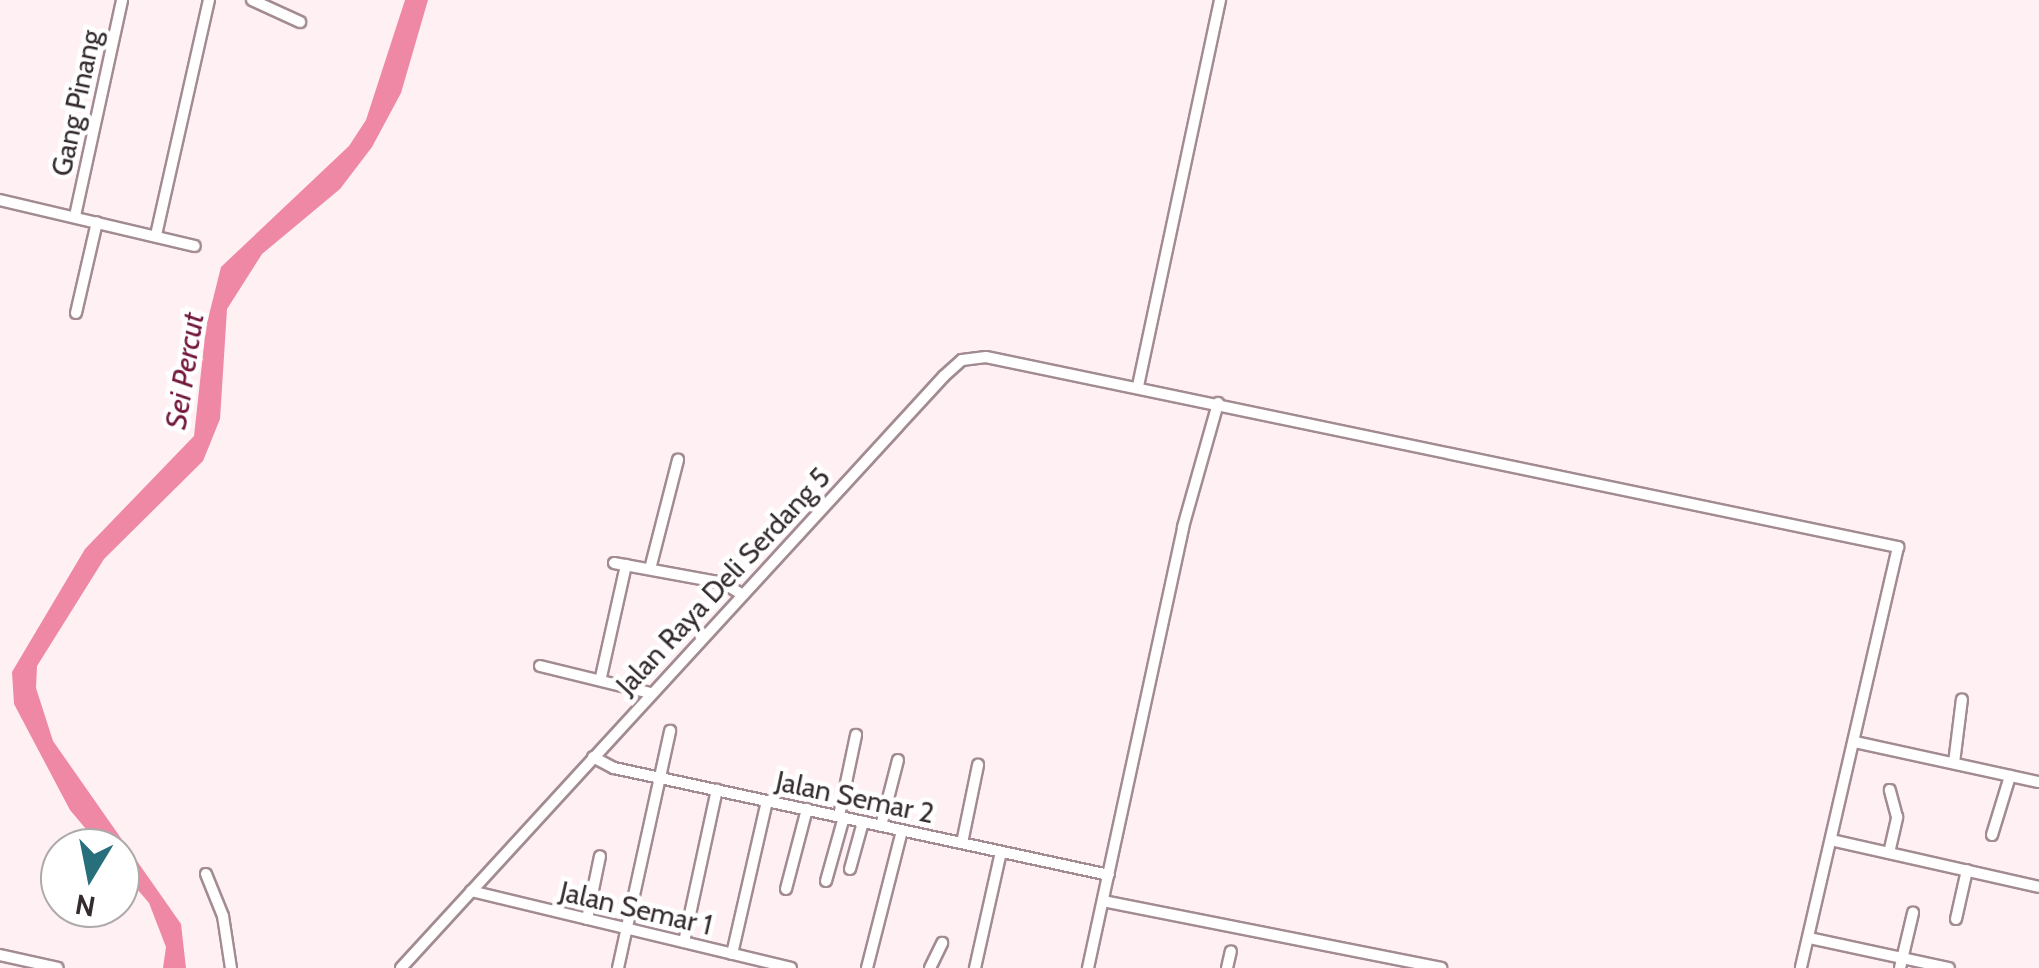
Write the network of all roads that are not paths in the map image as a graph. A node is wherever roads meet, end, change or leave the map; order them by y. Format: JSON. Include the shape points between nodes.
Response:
{"nodes":[{"id":1,"x":122,"y":0,"type":"edge"},
{"id":2,"x":209,"y":0,"type":"edge"},
{"id":3,"x":252,"y":0,"type":"edge"},
{"id":4,"x":1220,"y":0,"type":"edge"},
{"id":5,"x":300,"y":22,"type":"dead end"},
{"id":6,"x":0,"y":200,"type":"edge"},
{"id":7,"x":75,"y":216,"type":"junction"},
{"id":8,"x":96,"y":222,"type":"junction"},
{"id":9,"x":156,"y":236,"type":"junction"},
{"id":10,"x":195,"y":246,"type":"dead end"},
{"id":11,"x":76,"y":313,"type":"dead end"},
{"id":12,"x":1138,"y":386,"type":"junction"},
{"id":13,"x":1218,"y":404,"type":"junction"},
{"id":14,"x":678,"y":460,"type":"dead end"},
{"id":15,"x":650,"y":570,"type":"junction"},
{"id":16,"x":740,"y":594,"type":"junction"},
{"id":17,"x":540,"y":666,"type":"dead end"},
{"id":18,"x":600,"y":678,"type":"junction"},
{"id":19,"x":650,"y":693,"type":"junction"},
{"id":20,"x":1962,"y":699,"type":"dead end"},
{"id":21,"x":670,"y":731,"type":"dead end"},
{"id":22,"x":856,"y":735,"type":"dead end"},
{"id":23,"x":1855,"y":742,"type":"junction"},
{"id":24,"x":598,"y":760,"type":"junction"},
{"id":25,"x":898,"y":760,"type":"dead end"},
{"id":26,"x":1954,"y":763,"type":"junction"},
{"id":27,"x":978,"y":765,"type":"dead end"},
{"id":28,"x":2010,"y":776,"type":"junction"},
{"id":29,"x":660,"y":778,"type":"junction"},
{"id":30,"x":2039,"y":782,"type":"edge"},
{"id":31,"x":716,"y":790,"type":"junction"},
{"id":32,"x":1890,"y":790,"type":"dead end"},
{"id":33,"x":767,"y":800,"type":"junction"},
{"id":34,"x":806,"y":809,"type":"junction"},
{"id":35,"x":842,"y":817,"type":"junction"},
{"id":36,"x":863,"y":822,"type":"junction"},
{"id":37,"x":881,"y":826,"type":"junction"},
{"id":38,"x":902,"y":831,"type":"junction"},
{"id":39,"x":1992,"y":836,"type":"dead end"},
{"id":40,"x":1831,"y":840,"type":"junction"},
{"id":41,"x":962,"y":843,"type":"junction"},
{"id":42,"x":1001,"y":852,"type":"junction"},
{"id":43,"x":1889,"y":853,"type":"junction"},
{"id":44,"x":600,"y":856,"type":"dead end"},
{"id":45,"x":850,"y":870,"type":"dead end"},
{"id":46,"x":1967,"y":870,"type":"junction"},
{"id":47,"x":206,"y":874,"type":"dead end"},
{"id":48,"x":1109,"y":875,"type":"junction"},
{"id":49,"x":826,"y":881,"type":"dead end"},
{"id":50,"x":2039,"y":884,"type":"edge"},
{"id":51,"x":786,"y":889,"type":"dead end"},
{"id":52,"x":474,"y":892,"type":"junction"},
{"id":53,"x":1103,"y":901,"type":"junction"},
{"id":54,"x":1913,"y":913,"type":"dead end"},
{"id":55,"x":587,"y":919,"type":"junction"},
{"id":56,"x":1956,"y":919,"type":"dead end"},
{"id":57,"x":628,"y":929,"type":"junction"},
{"id":58,"x":1808,"y":938,"type":"junction"},
{"id":59,"x":684,"y":942,"type":"junction"},
{"id":60,"x":942,"y":942,"type":"dead end"},
{"id":61,"x":1231,"y":951,"type":"dead end"},
{"id":62,"x":732,"y":954,"type":"junction"},
{"id":63,"x":3,"y":955,"type":"edge"},
{"id":64,"x":748,"y":963,"type":"edge"},
{"id":65,"x":1900,"y":963,"type":"edge"},
{"id":66,"x":1922,"y":965,"type":"edge"},
{"id":67,"x":17,"y":968,"type":"edge"},
{"id":68,"x":58,"y":968,"type":"edge"},
{"id":69,"x":232,"y":968,"type":"edge"},
{"id":70,"x":402,"y":968,"type":"edge"},
{"id":71,"x":618,"y":968,"type":"edge"},
{"id":72,"x":791,"y":968,"type":"edge"},
{"id":73,"x":867,"y":968,"type":"edge"},
{"id":74,"x":930,"y":968,"type":"edge"},
{"id":75,"x":974,"y":968,"type":"edge"},
{"id":76,"x":1088,"y":968,"type":"edge"},
{"id":77,"x":1227,"y":968,"type":"edge"},
{"id":78,"x":1440,"y":968,"type":"edge"},
{"id":79,"x":1802,"y":968,"type":"edge"},
{"id":80,"x":1949,"y":968,"type":"edge"}],
"edges":[{"from":1,"to":7,"type":"street","name":"Gang Pinang"},
{"from":2,"to":9,"type":"street"},
{"from":3,"to":5,"type":"street"},
{"from":4,"to":12,"type":"street"},
{"from":6,"to":7,"type":"street"},
{"from":7,"to":8,"type":"street"},
{"from":8,"to":9,"type":"street"},
{"from":8,"to":11,"type":"street"},
{"from":9,"to":10,"type":"street"},
{"from":12,"to":13,"type":"street"},
{"from":12,"to":16,"type":"street","name":"Jalan Raya Deli Serdang 5","via":[[986,357],[962,360]]},
{"from":13,"to":23,"type":"street","via":[[1898,547]]},
{"from":13,"to":48,"type":"street","via":[[1183,527]]},
{"from":14,"to":15,"type":"street"},
{"from":15,"to":16,"type":"street","via":[[724,584]]},
{"from":15,"to":18,"type":"street","via":[[620,564]]},
{"from":16,"to":19,"type":"street","name":"Jalan Raya Deli Serdang 5"},
{"from":17,"to":18,"type":"street"},
{"from":18,"to":19,"type":"street"},
{"from":19,"to":24,"type":"street","name":"Jalan Raya Deli Serdang 5"},
{"from":20,"to":26,"type":"street"},
{"from":21,"to":29,"type":"street"},
{"from":22,"to":35,"type":"street"},
{"from":23,"to":26,"type":"street"},
{"from":23,"to":40,"type":"street"},
{"from":24,"to":29,"type":"street","name":"Jalan Semar 2"},
{"from":24,"to":52,"type":"street","name":"Jalan Raya Deli Serdang 5"},
{"from":25,"to":37,"type":"street"},
{"from":26,"to":28,"type":"street"},
{"from":27,"to":41,"type":"street"},
{"from":28,"to":30,"type":"street"},
{"from":28,"to":39,"type":"street"},
{"from":29,"to":31,"type":"street","name":"Jalan Semar 2"},
{"from":29,"to":57,"type":"street"},
{"from":31,"to":33,"type":"street","name":"Jalan Semar 2"},
{"from":31,"to":59,"type":"street"},
{"from":32,"to":43,"type":"street","via":[[1898,817]]},
{"from":33,"to":34,"type":"street","name":"Jalan Semar 2"},
{"from":33,"to":62,"type":"street"},
{"from":34,"to":35,"type":"street","name":"Jalan Semar 2"},
{"from":34,"to":51,"type":"street"},
{"from":35,"to":36,"type":"street","name":"Jalan Semar 2"},
{"from":35,"to":49,"type":"street"},
{"from":36,"to":37,"type":"street","name":"Jalan Semar 2"},
{"from":36,"to":45,"type":"street"},
{"from":37,"to":38,"type":"street","name":"Jalan Semar 2"},
{"from":38,"to":41,"type":"street","name":"Jalan Semar 2"},
{"from":38,"to":73,"type":"street"},
{"from":40,"to":43,"type":"street"},
{"from":40,"to":58,"type":"street"},
{"from":41,"to":42,"type":"street","name":"Jalan Semar 2"},
{"from":42,"to":48,"type":"street","name":"Jalan Semar 2"},
{"from":42,"to":75,"type":"street"},
{"from":43,"to":46,"type":"street"},
{"from":44,"to":55,"type":"street"},
{"from":46,"to":50,"type":"street"},
{"from":46,"to":56,"type":"street"},
{"from":47,"to":69,"type":"street","via":[[223,916]]},
{"from":48,"to":53,"type":"street"},
{"from":52,"to":55,"type":"street","name":"Jalan Semar 1"},
{"from":52,"to":70,"type":"street","name":"Jalan Raya Deli Serdang 5"},
{"from":53,"to":76,"type":"street"},
{"from":53,"to":78,"type":"street"},
{"from":54,"to":65,"type":"street"},
{"from":55,"to":57,"type":"street","name":"Jalan Semar 1"},
{"from":57,"to":59,"type":"street","name":"Jalan Semar 1"},
{"from":57,"to":71,"type":"street"},
{"from":58,"to":65,"type":"street"},
{"from":58,"to":79,"type":"street"},
{"from":59,"to":62,"type":"street","name":"Jalan Semar 1"},
{"from":60,"to":74,"type":"street"},
{"from":61,"to":77,"type":"street"},
{"from":62,"to":64,"type":"street","name":"Jalan Semar 1"},
{"from":63,"to":67,"type":"street"},
{"from":63,"to":68,"type":"street"},
{"from":64,"to":72,"type":"street","name":"Jalan Semar 1"},
{"from":65,"to":66,"type":"street"},
{"from":66,"to":80,"type":"street"}]}
